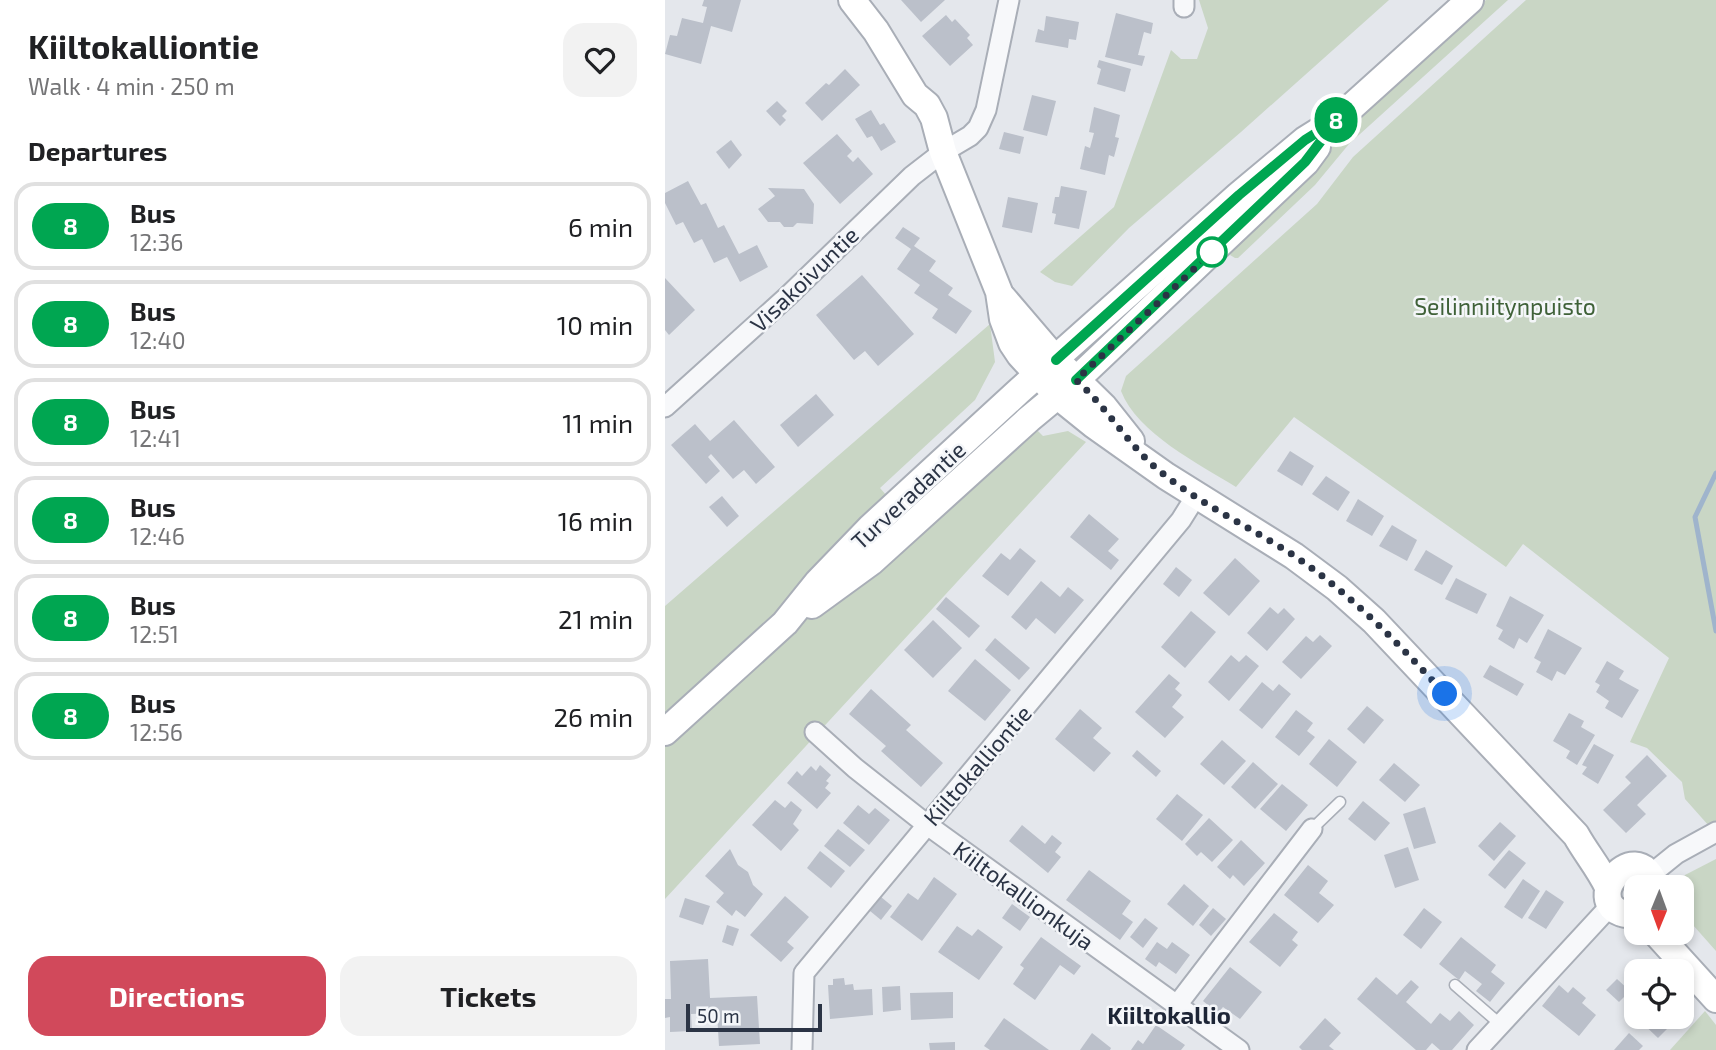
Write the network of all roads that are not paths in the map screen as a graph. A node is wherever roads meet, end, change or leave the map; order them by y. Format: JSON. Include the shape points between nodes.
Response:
{"nodes":[{"id":1,"x":852,"y":0,"type":"edge"},
{"id":2,"x":1009,"y":0,"type":"edge"},
{"id":3,"x":1470,"y":0,"type":"edge"},
{"id":4,"x":1337,"y":120,"type":"junction"},
{"id":5,"x":943,"y":152,"type":"junction"},
{"id":6,"x":1047,"y":367,"type":"junction"},
{"id":7,"x":1067,"y":388,"type":"junction"},
{"id":8,"x":665,"y":407,"type":"edge"},
{"id":9,"x":1196,"y":496,"type":"junction"},
{"id":10,"x":785,"y":623,"type":"junction"},
{"id":11,"x":665,"y":732,"type":"edge"},
{"id":12,"x":815,"y":732,"type":"dead end"},
{"id":13,"x":1341,"y":802,"type":"dead end"},
{"id":14,"x":926,"y":824,"type":"junction"},
{"id":15,"x":1312,"y":830,"type":"joint"},
{"id":16,"x":1716,"y":832,"type":"edge"},
{"id":17,"x":1576,"y":835,"type":"junction"},
{"id":18,"x":1644,"y":875,"type":"edge"},
{"id":19,"x":1647,"y":875,"type":"edge"},
{"id":20,"x":1624,"y":876,"type":"edge"},
{"id":21,"x":1610,"y":895,"type":"junction"},
{"id":22,"x":1624,"y":913,"type":"edge"},
{"id":23,"x":1667,"y":945,"type":"edge"},
{"id":24,"x":1692,"y":945,"type":"edge"},
{"id":25,"x":1716,"y":972,"type":"edge"},
{"id":26,"x":1455,"y":985,"type":"dead end"},
{"id":27,"x":1716,"y":999,"type":"edge"},
{"id":28,"x":1177,"y":1005,"type":"junction"},
{"id":29,"x":1500,"y":1024,"type":"junction"},
{"id":30,"x":802,"y":1050,"type":"edge"},
{"id":31,"x":1239,"y":1050,"type":"edge"},
{"id":32,"x":1477,"y":1050,"type":"edge"}],
"edges":[{"from":1,"to":5,"type":"main road","via":[[915,94],[926,133]]},
{"from":2,"to":5,"type":"street","name":"Visakoivuntie","via":[[986,110],[971,135]]},
{"from":3,"to":4,"type":"main road"},
{"from":4,"to":6,"type":"main road","name":"Turveradantie","via":[[1305,140],[1239,195]]},
{"from":4,"to":7,"type":"main road","name":"Turveradantie","via":[[1305,162]]},
{"from":5,"to":6,"type":"main road","via":[[999,292]]},
{"from":5,"to":8,"type":"street","name":"Visakoivuntie"},
{"from":6,"to":7,"type":"main road"},
{"from":6,"to":10,"type":"main road","name":"Turveradantie","via":[[871,527]]},
{"from":7,"to":9,"type":"main road","via":[[1104,407],[1145,459]]},
{"from":7,"to":10,"type":"main road","name":"Turveradantie","via":[[871,562]]},
{"from":9,"to":14,"type":"street","name":"Kiiltokalliontie","via":[[1052,677]]},
{"from":9,"to":17,"type":"main road","via":[[1294,556],[1374,621]]},
{"from":10,"to":11,"type":"main road","name":"Turveradantie"},
{"from":12,"to":14,"type":"street","name":"Kiiltokallionkuja"},
{"from":13,"to":15,"type":"lane"},
{"from":14,"to":28,"type":"street","name":"Kiiltokallionkuja"},
{"from":14,"to":30,"type":"street","name":"Kiiltokalliontie","via":[[804,973]]},
{"from":15,"to":28,"type":"street"},
{"from":16,"to":19,"type":"street"},
{"from":17,"to":18,"type":"main road"},
{"from":17,"to":21,"type":"main road"},
{"from":20,"to":21,"type":"main road","via":[[1613,876]]},
{"from":21,"to":22,"type":"main road"},
{"from":21,"to":29,"type":"street"},
{"from":23,"to":27,"type":"main road"},
{"from":24,"to":25,"type":"main road"},
{"from":26,"to":29,"type":"lane"},
{"from":28,"to":31,"type":"street","name":"Kiiltokallionkuja"},
{"from":29,"to":32,"type":"street"}]}
